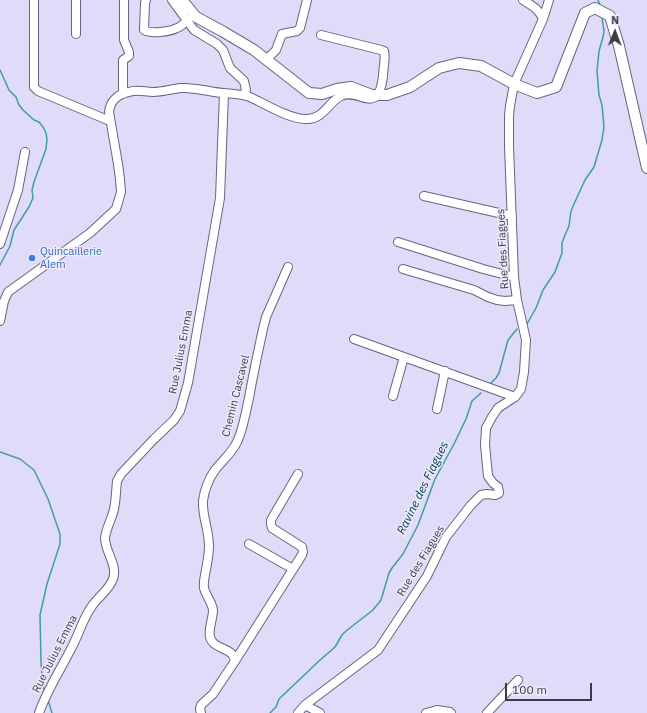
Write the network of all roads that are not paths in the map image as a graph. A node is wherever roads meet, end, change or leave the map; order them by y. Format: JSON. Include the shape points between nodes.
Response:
{"nodes":[{"id":1,"x":34,"y":0,"type":"edge"},
{"id":2,"x":76,"y":0,"type":"edge"},
{"id":3,"x":124,"y":0,"type":"edge"},
{"id":4,"x":146,"y":0,"type":"edge"},
{"id":5,"x":172,"y":0,"type":"edge"},
{"id":6,"x":182,"y":0,"type":"edge"},
{"id":7,"x":307,"y":0,"type":"edge"},
{"id":8,"x":522,"y":0,"type":"edge"},
{"id":9,"x":549,"y":0,"type":"edge"},
{"id":10,"x":543,"y":19,"type":"junction"},
{"id":11,"x":188,"y":20,"type":"junction"},
{"id":12,"x":76,"y":34,"type":"dead end"},
{"id":13,"x":321,"y":35,"type":"dead end"},
{"id":14,"x":266,"y":60,"type":"junction"},
{"id":15,"x":514,"y":84,"type":"junction"},
{"id":16,"x":224,"y":93,"type":"junction"},
{"id":17,"x":123,"y":94,"type":"junction"},
{"id":18,"x":244,"y":95,"type":"junction"},
{"id":19,"x":377,"y":95,"type":"junction"},
{"id":20,"x":110,"y":121,"type":"junction"},
{"id":21,"x":25,"y":152,"type":"dead end"},
{"id":22,"x":647,"y":168,"type":"edge"},
{"id":23,"x":424,"y":196,"type":"dead end"},
{"id":24,"x":512,"y":216,"type":"junction"},
{"id":25,"x":398,"y":242,"type":"dead end"},
{"id":26,"x":0,"y":244,"type":"edge"},
{"id":27,"x":288,"y":267,"type":"dead end"},
{"id":28,"x":403,"y":269,"type":"dead end"},
{"id":29,"x":514,"y":277,"type":"junction"},
{"id":30,"x":517,"y":300,"type":"junction"},
{"id":31,"x":0,"y":321,"type":"edge"},
{"id":32,"x":354,"y":339,"type":"dead end"},
{"id":33,"x":404,"y":357,"type":"junction"},
{"id":34,"x":445,"y":371,"type":"junction"},
{"id":35,"x":393,"y":396,"type":"dead end"},
{"id":36,"x":515,"y":397,"type":"junction"},
{"id":37,"x":437,"y":409,"type":"dead end"},
{"id":38,"x":298,"y":474,"type":"dead end"},
{"id":39,"x":249,"y":544,"type":"dead end"},
{"id":40,"x":293,"y":569,"type":"junction"},
{"id":41,"x":235,"y":661,"type":"junction"},
{"id":42,"x":518,"y":680,"type":"dead end"},
{"id":43,"x":305,"y":705,"type":"junction"},
{"id":44,"x":39,"y":713,"type":"edge"},
{"id":45,"x":201,"y":713,"type":"edge"},
{"id":46,"x":298,"y":713,"type":"edge"},
{"id":47,"x":320,"y":713,"type":"edge"},
{"id":48,"x":426,"y":713,"type":"edge"},
{"id":49,"x":451,"y":713,"type":"edge"},
{"id":50,"x":487,"y":713,"type":"edge"}],
"edges":[{"from":1,"to":20,"type":"street","via":[[34,87],[38,92]]},
{"from":2,"to":12,"type":"street"},
{"from":3,"to":17,"type":"street","via":[[124,40],[129,56],[123,60]]},
{"from":4,"to":11,"type":"street","via":[[144,30],[148,32],[178,28]]},
{"from":5,"to":11,"type":"street"},
{"from":6,"to":14,"type":"main road","via":[[196,17],[254,50]]},
{"from":7,"to":14,"type":"street","via":[[300,28],[282,34],[276,50]]},
{"from":8,"to":10,"type":"street","via":[[535,8]]},
{"from":9,"to":10,"type":"street","name":"Rue des Fiagues"},
{"from":10,"to":15,"type":"street","name":"Rue des Fiagues"},
{"from":11,"to":18,"type":"street","via":[[194,30],[223,50],[230,68],[244,81]]},
{"from":13,"to":19,"type":"street","via":[[384,52],[382,81]]},
{"from":14,"to":19,"type":"main road","via":[[309,93],[322,94],[351,87]]},
{"from":15,"to":19,"type":"main road","via":[[481,66],[460,63],[438,68],[410,87],[387,95]]},
{"from":15,"to":22,"type":"main road","via":[[537,93],[556,86],[585,13],[595,8],[610,16]]},
{"from":15,"to":24,"type":"street","name":"Rue des Fiagues","via":[[509,116]]},
{"from":16,"to":17,"type":"street","via":[[185,88],[152,92],[130,91]]},
{"from":16,"to":18,"type":"street"},
{"from":16,"to":44,"type":"street","name":"Rue Julius Emma","via":[[220,198],[188,383],[180,411],[118,478],[114,508],[105,537],[113,565],[112,581],[82,622],[73,646]]},
{"from":17,"to":20,"type":"street","via":[[111,104]]},
{"from":18,"to":19,"type":"street","via":[[289,115],[308,120],[318,117],[344,95],[368,98]]},
{"from":20,"to":31,"type":"street","via":[[120,179],[120,199],[116,209],[90,233],[8,292]]},
{"from":21,"to":26,"type":"street","via":[[18,190]]},
{"from":23,"to":24,"type":"street"},
{"from":24,"to":29,"type":"street","name":"Rue des Fiagues"},
{"from":25,"to":29,"type":"street"},
{"from":27,"to":41,"type":"street","name":"Chemin Cascavel","via":[[264,323],[237,442],[212,474],[203,498],[209,537],[204,586],[213,613],[210,636],[214,644],[234,656]]},
{"from":28,"to":30,"type":"street","via":[[474,290],[497,300]]},
{"from":29,"to":30,"type":"street","name":"Rue des Fiagues"},
{"from":30,"to":36,"type":"street","name":"Rue des Fiagues","via":[[526,340],[521,389]]},
{"from":32,"to":33,"type":"street"},
{"from":33,"to":34,"type":"street"},
{"from":33,"to":35,"type":"street"},
{"from":34,"to":36,"type":"street"},
{"from":34,"to":37,"type":"street"},
{"from":36,"to":43,"type":"street","name":"Rue des Fiagues","via":[[498,408],[486,428],[488,476],[498,487],[499,493],[481,496],[446,537],[427,576],[378,650]]},
{"from":38,"to":40,"type":"street","via":[[271,520],[272,528],[302,547],[302,555]]},
{"from":39,"to":40,"type":"street"},
{"from":40,"to":41,"type":"street"},
{"from":41,"to":45,"type":"street","via":[[215,691],[201,705]]},
{"from":42,"to":50,"type":"street"},
{"from":43,"to":46,"type":"street","name":"Rue des Fiagues"},
{"from":43,"to":47,"type":"street"},
{"from":48,"to":49,"type":"street","via":[[437,710]]}]}
